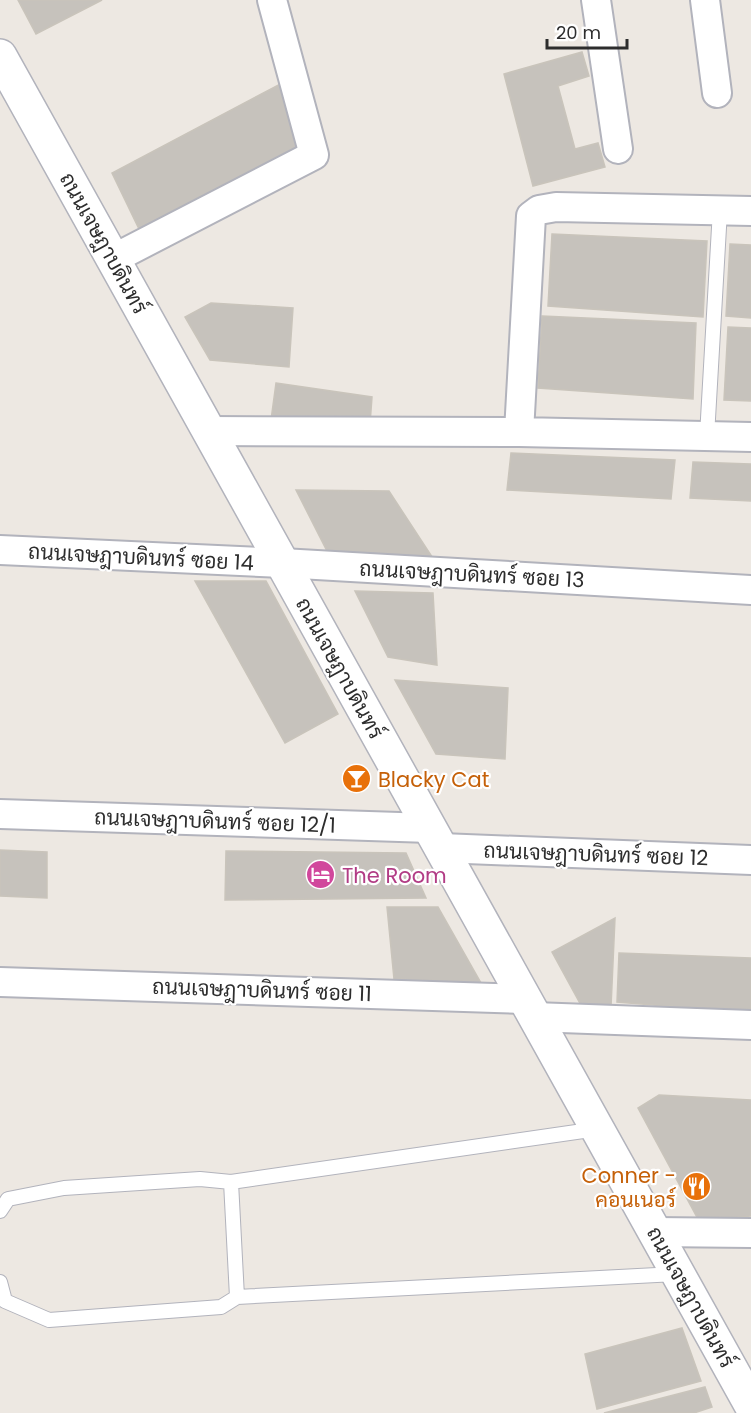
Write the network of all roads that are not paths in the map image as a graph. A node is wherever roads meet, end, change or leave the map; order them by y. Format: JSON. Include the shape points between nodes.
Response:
{"nodes":[{"id":1,"x":272,"y":0,"type":"edge"},
{"id":2,"x":596,"y":0,"type":"edge"},
{"id":3,"x":705,"y":0,"type":"edge"},
{"id":4,"x":0,"y":56,"type":"edge"},
{"id":5,"x":717,"y":93,"type":"dead end"},
{"id":6,"x":618,"y":149,"type":"dead end"},
{"id":7,"x":720,"y":210,"type":"junction"},
{"id":8,"x":751,"y":211,"type":"edge"},
{"id":9,"x":113,"y":259,"type":"junction"},
{"id":10,"x":208,"y":431,"type":"junction"},
{"id":11,"x":519,"y":432,"type":"junction"},
{"id":12,"x":708,"y":436,"type":"junction"},
{"id":13,"x":751,"y":437,"type":"edge"},
{"id":14,"x":0,"y":550,"type":"edge"},
{"id":15,"x":282,"y":563,"type":"junction"},
{"id":16,"x":751,"y":590,"type":"edge"},
{"id":17,"x":0,"y":814,"type":"edge"},
{"id":18,"x":435,"y":838,"type":"junction"},
{"id":19,"x":751,"y":860,"type":"edge"},
{"id":20,"x":0,"y":982,"type":"edge"},
{"id":21,"x":530,"y":1008,"type":"junction"},
{"id":22,"x":751,"y":1025,"type":"edge"},
{"id":23,"x":597,"y":1129,"type":"junction"},
{"id":24,"x":231,"y":1182,"type":"junction"},
{"id":25,"x":0,"y":1211,"type":"edge"},
{"id":26,"x":654,"y":1232,"type":"junction"},
{"id":27,"x":751,"y":1233,"type":"edge"},
{"id":28,"x":678,"y":1274,"type":"junction"},
{"id":29,"x":0,"y":1282,"type":"edge"},
{"id":30,"x":237,"y":1297,"type":"junction"},
{"id":31,"x":751,"y":1405,"type":"edge"}],
"edges":[{"from":1,"to":9,"type":"street","via":[[314,155]]},
{"from":2,"to":6,"type":"street"},
{"from":3,"to":5,"type":"street"},
{"from":4,"to":9,"type":"street","name":"ถนนเจษฎาบดินทร์","via":[[12,87]]},
{"from":7,"to":8,"type":"street"},
{"from":7,"to":11,"type":"street","via":[[556,207],[531,216]]},
{"from":7,"to":12,"type":"lane"},
{"from":9,"to":10,"type":"street","name":"ถนนเจษฎาบดินทร์"},
{"from":10,"to":11,"type":"street"},
{"from":10,"to":15,"type":"street","name":"ถนนเจษฎาบดินทร์"},
{"from":11,"to":12,"type":"street"},
{"from":12,"to":13,"type":"street"},
{"from":14,"to":15,"type":"street","name":"ถนนเจษฎาบดินทร์ ซอย 14"},
{"from":15,"to":16,"type":"street","name":"ถนนเจษฎาบดินทร์ ซอย 13"},
{"from":15,"to":18,"type":"street","name":"ถนนเจษฎาบดินทร์"},
{"from":17,"to":18,"type":"street","name":"ถนนเจษฎาบดินทร์ ซอย 12/1"},
{"from":18,"to":19,"type":"street","name":"ถนนเจษฎาบดินทร์ ซอย 12"},
{"from":18,"to":21,"type":"street","name":"ถนนเจษฎาบดินทร์"},
{"from":20,"to":21,"type":"street","name":"ถนนเจษฎาบดินทร์ ซอย 11"},
{"from":21,"to":22,"type":"street","name":"ถนนเจษฎาบดินทร์ ซอย 11"},
{"from":21,"to":23,"type":"street","name":"ถนนเจษฎาบดินทร์"},
{"from":23,"to":24,"type":"lane"},
{"from":23,"to":26,"type":"street","name":"ถนนเจษฎาบดินทร์"},
{"from":24,"to":25,"type":"lane","via":[[200,1179],[64,1188],[8,1199]]},
{"from":24,"to":30,"type":"lane"},
{"from":26,"to":27,"type":"street"},
{"from":26,"to":28,"type":"street","name":"ถนนเจษฎาบดินทร์"},
{"from":28,"to":30,"type":"lane"},
{"from":28,"to":31,"type":"street","name":"ถนนเจษฎาบดินทร์"},
{"from":29,"to":30,"type":"lane","via":[[5,1301],[49,1320],[221,1307]]}]}
